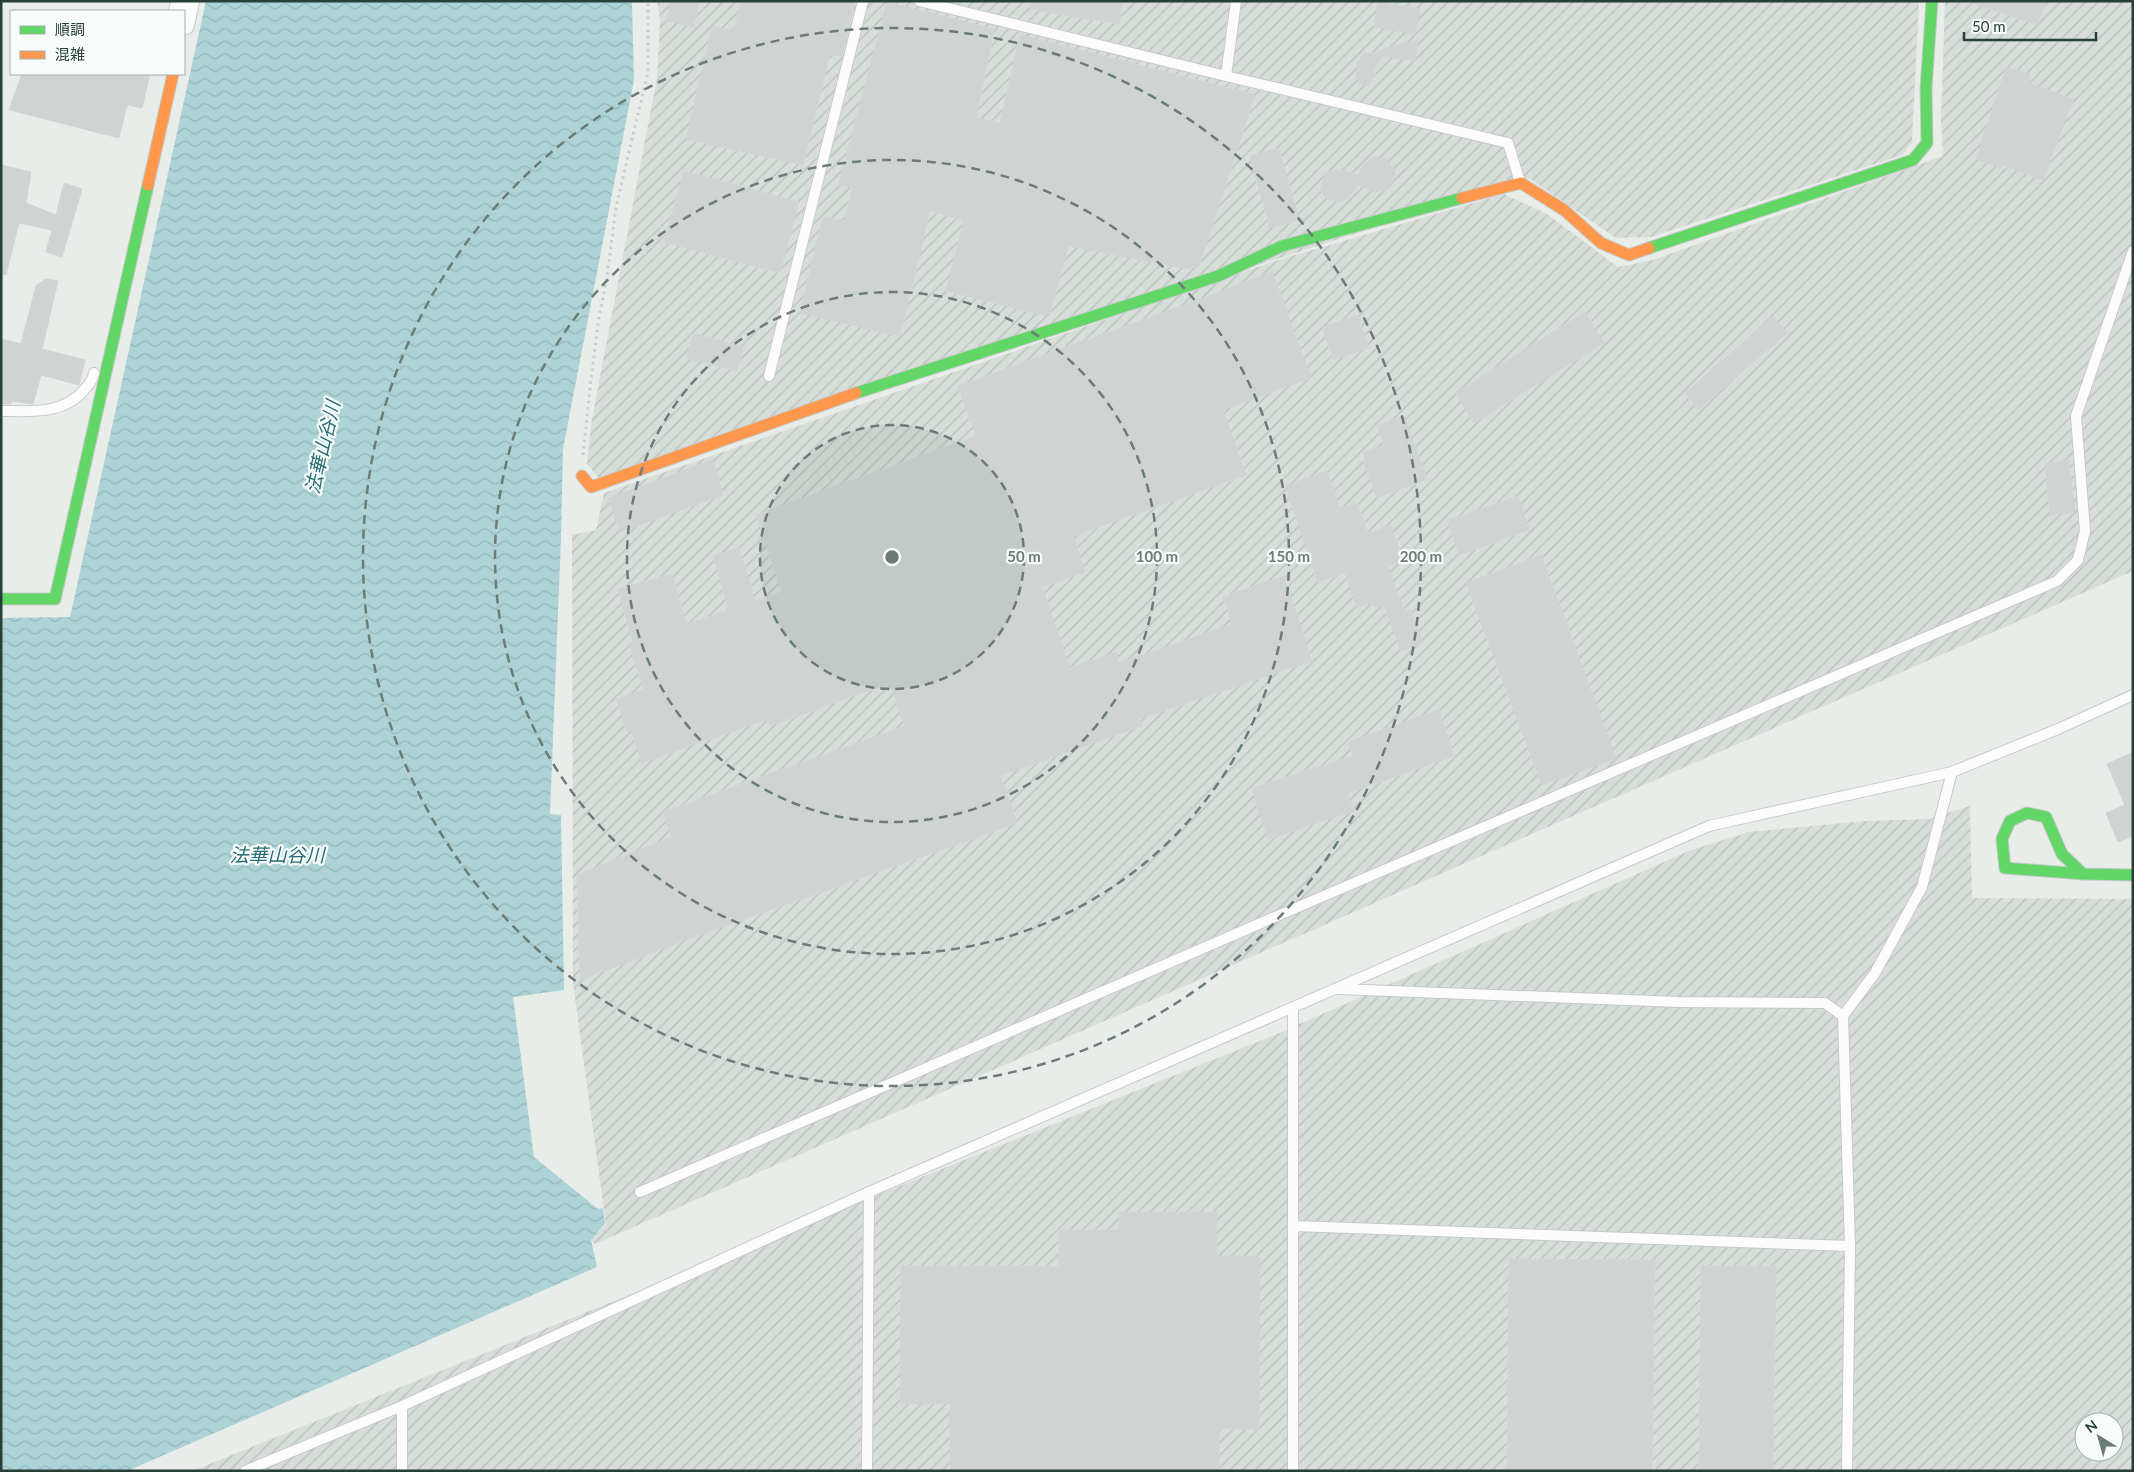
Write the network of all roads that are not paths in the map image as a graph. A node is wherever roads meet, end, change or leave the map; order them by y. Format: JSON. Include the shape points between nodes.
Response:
{"nodes":[{"id":1,"x":189,"y":1,"type":"edge"},
{"id":2,"x":863,"y":1,"type":"edge"},
{"id":3,"x":919,"y":1,"type":"edge"},
{"id":4,"x":1236,"y":1,"type":"edge"},
{"id":5,"x":1932,"y":1,"type":"edge"},
{"id":6,"x":185,"y":21,"type":"edge"},
{"id":7,"x":173,"y":75,"type":"edge"},
{"id":8,"x":1226,"y":76,"type":"junction"},
{"id":9,"x":1521,"y":183,"type":"junction"},
{"id":10,"x":2133,"y":251,"type":"edge"},
{"id":11,"x":97,"y":360,"type":"dead end"},
{"id":12,"x":769,"y":376,"type":"dead end"},
{"id":13,"x":1,"y":412,"type":"edge"},
{"id":14,"x":582,"y":476,"type":"road end"},
{"id":15,"x":1,"y":599,"type":"edge"},
{"id":16,"x":2133,"y":695,"type":"edge"},
{"id":17,"x":1952,"y":772,"type":"junction"},
{"id":18,"x":2083,"y":874,"type":"junction"},
{"id":19,"x":2133,"y":875,"type":"edge"},
{"id":20,"x":1336,"y":989,"type":"junction"},
{"id":21,"x":1293,"y":1008,"type":"junction"},
{"id":22,"x":1843,"y":1016,"type":"junction"},
{"id":23,"x":640,"y":1192,"type":"dead end"},
{"id":24,"x":870,"y":1192,"type":"junction"},
{"id":25,"x":1294,"y":1226,"type":"junction"},
{"id":26,"x":1850,"y":1246,"type":"junction"},
{"id":27,"x":402,"y":1406,"type":"junction"},
{"id":28,"x":245,"y":1471,"type":"edge"},
{"id":29,"x":402,"y":1471,"type":"edge"},
{"id":30,"x":867,"y":1471,"type":"edge"},
{"id":31,"x":1293,"y":1471,"type":"edge"},
{"id":32,"x":1847,"y":1471,"type":"edge"}],
"edges":[{"from":1,"to":6,"type":"street"},
{"from":2,"to":12,"type":"lane"},
{"from":3,"to":8,"type":"lane"},
{"from":4,"to":8,"type":"lane"},
{"from":5,"to":9,"type":"street","via":[[1926,88],[1927,143],[1913,160],[1630,255],[1601,243],[1564,210]]},
{"from":7,"to":15,"type":"street","via":[[55,599]]},
{"from":8,"to":9,"type":"lane","via":[[1508,143]]},
{"from":9,"to":14,"type":"street","via":[[1282,246],[1218,276],[889,381],[591,487]]},
{"from":10,"to":23,"type":"lane","via":[[2076,416],[2084,531],[2078,560],[2057,581]]},
{"from":11,"to":13,"type":"lane","via":[[93,379],[67,404],[46,412]]},
{"from":16,"to":17,"type":"lane"},
{"from":17,"to":20,"type":"lane","via":[[1710,826]]},
{"from":17,"to":22,"type":"lane","via":[[1922,887],[1875,973]]},
{"from":18,"to":18,"type":"street","via":[[2005,868],[2002,839],[2010,821],[2027,813],[2046,817],[2062,854]]},
{"from":18,"to":19,"type":"street"},
{"from":20,"to":21,"type":"lane"},
{"from":20,"to":22,"type":"lane","via":[[1679,1002],[1825,1003]]},
{"from":21,"to":24,"type":"lane"},
{"from":21,"to":25,"type":"lane"},
{"from":22,"to":26,"type":"lane"},
{"from":24,"to":27,"type":"lane"},
{"from":24,"to":30,"type":"lane"},
{"from":25,"to":26,"type":"lane"},
{"from":25,"to":31,"type":"lane"},
{"from":26,"to":32,"type":"lane"},
{"from":27,"to":28,"type":"lane"},
{"from":27,"to":29,"type":"lane"}]}
